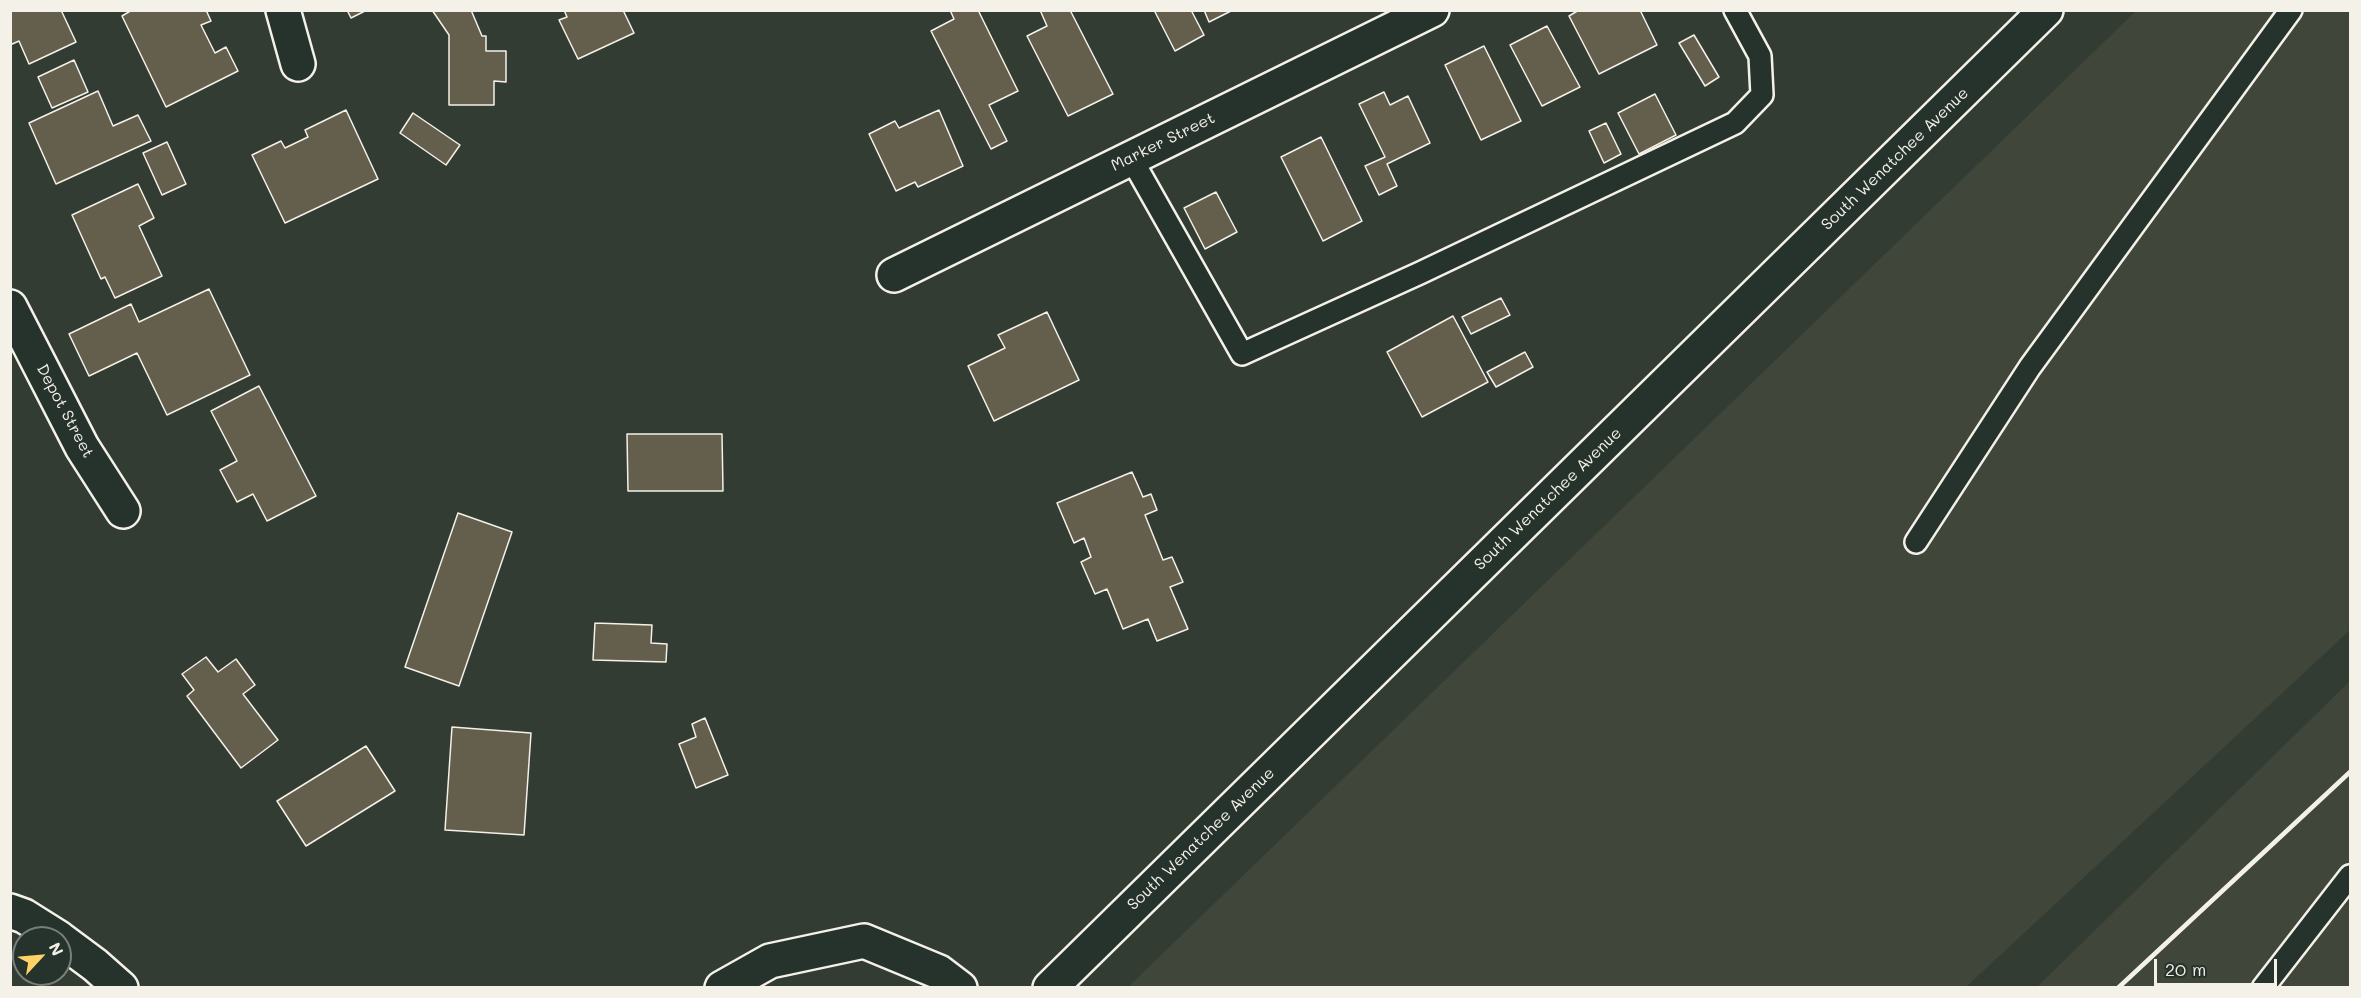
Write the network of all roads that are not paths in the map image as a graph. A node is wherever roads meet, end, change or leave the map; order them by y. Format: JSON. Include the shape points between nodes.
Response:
{"nodes":[{"id":1,"x":283,"y":10,"type":"edge"},
{"id":2,"x":1432,"y":10,"type":"edge"},
{"id":3,"x":1735,"y":10,"type":"edge"},
{"id":4,"x":2046,"y":10,"type":"edge"},
{"id":5,"x":2291,"y":10,"type":"edge"},
{"id":6,"x":298,"y":64,"type":"dead end"},
{"id":7,"x":1131,"y":158,"type":"junction"},
{"id":8,"x":894,"y":275,"type":"dead end"},
{"id":9,"x":10,"y":307,"type":"edge"},
{"id":10,"x":123,"y":511,"type":"dead end"},
{"id":11,"x":1916,"y":542,"type":"dead end"},
{"id":12,"x":2350,"y":876,"type":"edge"},
{"id":13,"x":10,"y":910,"type":"edge"},
{"id":14,"x":40,"y":926,"type":"edge"},
{"id":15,"x":72,"y":947,"type":"edge"},
{"id":16,"x":121,"y":987,"type":"edge"},
{"id":17,"x":722,"y":987,"type":"edge"},
{"id":18,"x":960,"y":987,"type":"edge"},
{"id":19,"x":1050,"y":987,"type":"edge"},
{"id":20,"x":2263,"y":987,"type":"edge"}],
"edges":[{"from":1,"to":6,"type":"main road"},
{"from":2,"to":7,"type":"main road","name":"Marker Street"},
{"from":3,"to":7,"type":"lane","via":[[1760,56],[1762,95],[1735,123],[1242,354]]},
{"from":4,"to":19,"type":"main road","name":"South Wenatchee Avenue"},
{"from":5,"to":11,"type":"lane","via":[[2030,367]]},
{"from":7,"to":8,"type":"main road","name":"Marker Street"},
{"from":9,"to":10,"type":"main road","name":"Depot Street","via":[[82,447]]},
{"from":12,"to":20,"type":"lane"},
{"from":13,"to":14,"type":"main road"},
{"from":15,"to":16,"type":"main road"},
{"from":17,"to":18,"type":"main road","via":[[770,962],[864,941],[939,972]]}]}
